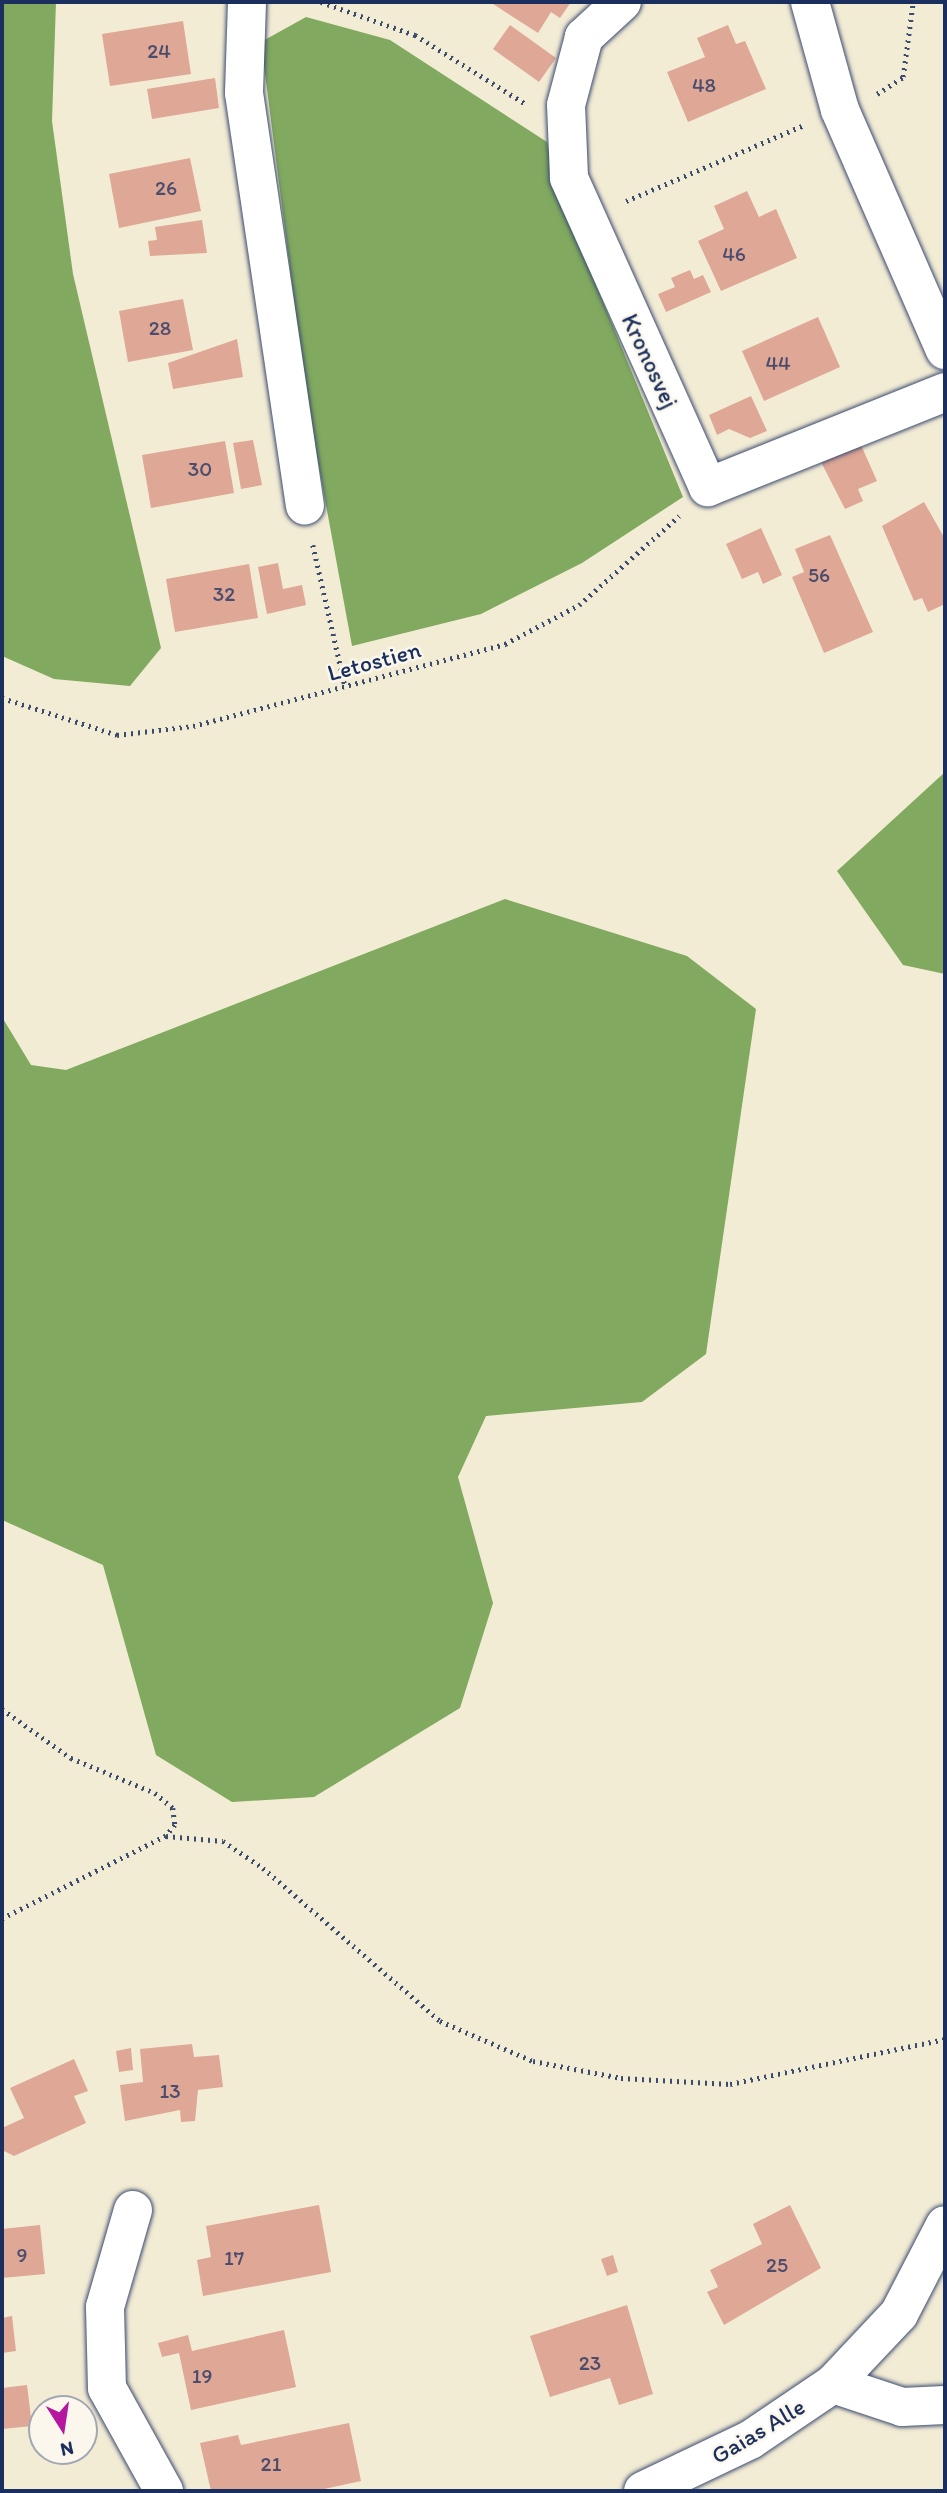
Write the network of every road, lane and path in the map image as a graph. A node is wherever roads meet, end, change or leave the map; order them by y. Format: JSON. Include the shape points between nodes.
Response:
{"nodes":[{"id":1,"x":247,"y":2,"type":"edge"},
{"id":2,"x":321,"y":2,"type":"edge"},
{"id":3,"x":622,"y":2,"type":"edge"},
{"id":4,"x":810,"y":2,"type":"edge"},
{"id":5,"x":913,"y":2,"type":"edge"},
{"id":6,"x":840,"y":110,"type":"junction"},
{"id":7,"x":567,"y":132,"type":"junction"},
{"id":8,"x":584,"y":219,"type":"junction"},
{"id":9,"x":945,"y":350,"type":"edge"},
{"id":10,"x":945,"y":392,"type":"edge"},
{"id":11,"x":708,"y":487,"type":"junction"},
{"id":12,"x":305,"y":506,"type":"joint"},
{"id":13,"x":345,"y":686,"type":"junction"},
{"id":14,"x":2,"y":698,"type":"edge"},
{"id":15,"x":2,"y":1709,"type":"edge"},
{"id":16,"x":166,"y":1836,"type":"junction"},
{"id":17,"x":2,"y":1919,"type":"edge"},
{"id":18,"x":945,"y":2039,"type":"edge"},
{"id":19,"x":133,"y":2210,"type":"dead end"},
{"id":20,"x":945,"y":2225,"type":"edge"},
{"id":21,"x":833,"y":2384,"type":"junction"},
{"id":22,"x":945,"y":2405,"type":"edge"},
{"id":23,"x":164,"y":2491,"type":"edge"},
{"id":24,"x":643,"y":2491,"type":"edge"}],
"edges":[{"from":1,"to":12,"type":"street","via":[[244,93]]},
{"from":2,"to":7,"type":"path","via":[[415,35]]},
{"from":3,"to":7,"type":"street","name":"Kronosvej","via":[[584,37],[566,105]]},
{"from":4,"to":6,"type":"street"},
{"from":5,"to":6,"type":"path","via":[[903,77]]},
{"from":6,"to":8,"type":"path"},
{"from":6,"to":9,"type":"street"},
{"from":7,"to":8,"type":"street","name":"Kronosvej","via":[[569,178]]},
{"from":8,"to":11,"type":"street","name":"Kronosvej"},
{"from":10,"to":11,"type":"street"},
{"from":11,"to":13,"type":"path","name":"Letostien","via":[[579,604],[505,644]]},
{"from":12,"to":13,"type":"path"},
{"from":13,"to":14,"type":"path","name":"Letostien","via":[[193,726],[117,735]]},
{"from":15,"to":16,"type":"path","via":[[71,1758],[155,1793],[173,1808],[175,1825]]},
{"from":16,"to":17,"type":"path"},
{"from":16,"to":18,"type":"path","via":[[223,1841],[263,1868],[440,2021],[533,2061],[621,2078],[730,2084]]},
{"from":19,"to":23,"type":"street","via":[[105,2307],[107,2388]]},
{"from":20,"to":21,"type":"street","name":"Gaias Alle","via":[[899,2314]]},
{"from":21,"to":22,"type":"street","name":"Gaias Alle","via":[[902,2407]]},
{"from":21,"to":24,"type":"street","name":"Gaias Alle","via":[[750,2440]]}]}
